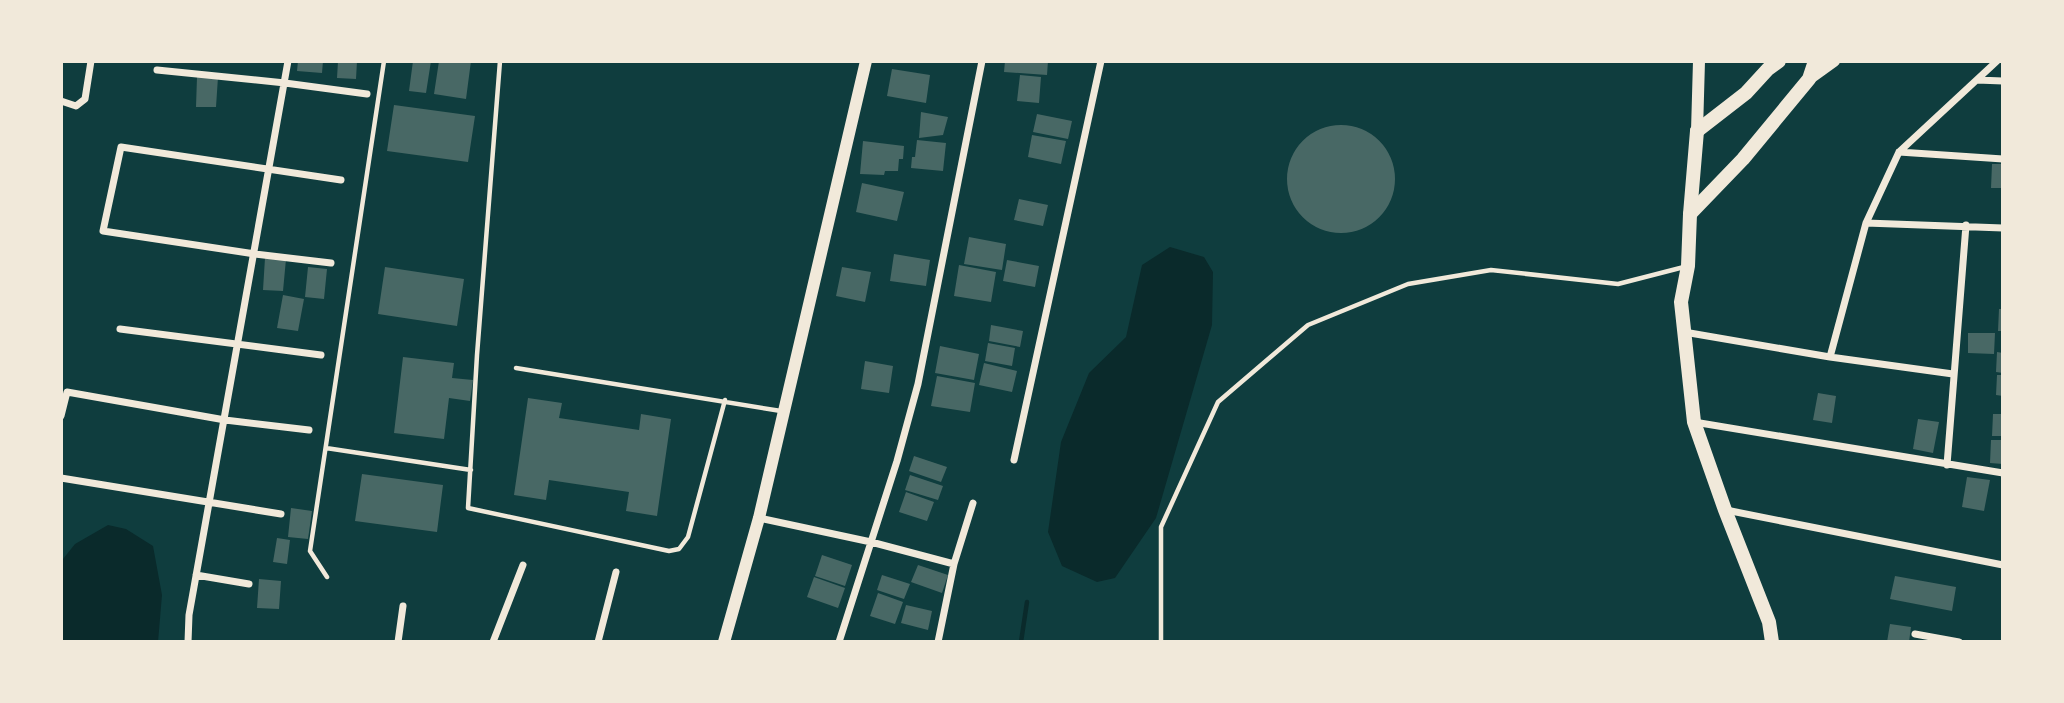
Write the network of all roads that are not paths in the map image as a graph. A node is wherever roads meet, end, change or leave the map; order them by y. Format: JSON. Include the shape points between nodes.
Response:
{"nodes":[{"id":1,"x":91,"y":61,"type":"edge"},
{"id":2,"x":288,"y":61,"type":"edge"},
{"id":3,"x":384,"y":61,"type":"edge"},
{"id":4,"x":500,"y":61,"type":"edge"},
{"id":5,"x":866,"y":61,"type":"edge"},
{"id":6,"x":982,"y":61,"type":"edge"},
{"id":7,"x":1101,"y":61,"type":"edge"},
{"id":8,"x":1699,"y":61,"type":"edge"},
{"id":9,"x":1815,"y":61,"type":"edge"},
{"id":10,"x":1834,"y":61,"type":"edge"},
{"id":11,"x":1997,"y":61,"type":"edge"},
{"id":12,"x":1771,"y":64,"type":"edge"},
{"id":13,"x":157,"y":70,"type":"dead end"},
{"id":14,"x":1808,"y":79,"type":"junction"},
{"id":15,"x":1976,"y":80,"type":"junction"},
{"id":16,"x":2003,"y":80,"type":"edge"},
{"id":17,"x":285,"y":83,"type":"junction"},
{"id":18,"x":367,"y":94,"type":"dead end"},
{"id":19,"x":61,"y":101,"type":"edge"},
{"id":20,"x":1697,"y":131,"type":"junction"},
{"id":21,"x":1899,"y":152,"type":"junction"},
{"id":22,"x":2003,"y":159,"type":"edge"},
{"id":23,"x":270,"y":169,"type":"junction"},
{"id":24,"x":341,"y":180,"type":"dead end"},
{"id":25,"x":1690,"y":214,"type":"junction"},
{"id":26,"x":1867,"y":223,"type":"junction"},
{"id":27,"x":1966,"y":225,"type":"junction"},
{"id":28,"x":2003,"y":228,"type":"edge"},
{"id":29,"x":255,"y":254,"type":"junction"},
{"id":30,"x":331,"y":263,"type":"dead end"},
{"id":31,"x":1688,"y":266,"type":"junction"},
{"id":32,"x":120,"y":329,"type":"dead end"},
{"id":33,"x":1685,"y":332,"type":"junction"},
{"id":34,"x":239,"y":344,"type":"junction"},
{"id":35,"x":321,"y":355,"type":"dead end"},
{"id":36,"x":1830,"y":357,"type":"junction"},
{"id":37,"x":516,"y":368,"type":"dead end"},
{"id":38,"x":1953,"y":374,"type":"junction"},
{"id":39,"x":725,"y":400,"type":"junction"},
{"id":40,"x":784,"y":411,"type":"junction"},
{"id":41,"x":61,"y":416,"type":"edge"},
{"id":42,"x":225,"y":419,"type":"junction"},
{"id":43,"x":1694,"y":422,"type":"junction"},
{"id":44,"x":309,"y":430,"type":"dead end"},
{"id":45,"x":326,"y":447,"type":"junction"},
{"id":46,"x":1014,"y":460,"type":"dead end"},
{"id":47,"x":1947,"y":465,"type":"junction"},
{"id":48,"x":471,"y":470,"type":"junction"},
{"id":49,"x":2003,"y":473,"type":"edge"},
{"id":50,"x":61,"y":478,"type":"edge"},
{"id":51,"x":209,"y":503,"type":"junction"},
{"id":52,"x":973,"y":503,"type":"dead end"},
{"id":53,"x":1725,"y":510,"type":"junction"},
{"id":54,"x":281,"y":514,"type":"dead end"},
{"id":55,"x":759,"y":518,"type":"junction"},
{"id":56,"x":872,"y":542,"type":"junction"},
{"id":57,"x":954,"y":564,"type":"junction"},
{"id":58,"x":523,"y":565,"type":"dead end"},
{"id":59,"x":2003,"y":565,"type":"edge"},
{"id":60,"x":616,"y":572,"type":"dead end"},
{"id":61,"x":196,"y":575,"type":"junction"},
{"id":62,"x":327,"y":577,"type":"dead end"},
{"id":63,"x":249,"y":584,"type":"dead end"},
{"id":64,"x":404,"y":606,"type":"dead end"},
{"id":65,"x":1915,"y":634,"type":"dead end"},
{"id":66,"x":188,"y":642,"type":"edge"},
{"id":67,"x":398,"y":642,"type":"edge"},
{"id":68,"x":493,"y":642,"type":"edge"},
{"id":69,"x":598,"y":642,"type":"edge"},
{"id":70,"x":724,"y":642,"type":"edge"},
{"id":71,"x":839,"y":642,"type":"edge"},
{"id":72,"x":938,"y":642,"type":"edge"},
{"id":73,"x":1161,"y":642,"type":"edge"},
{"id":74,"x":1772,"y":642,"type":"edge"},
{"id":75,"x":1959,"y":642,"type":"edge"}],
"edges":[{"from":1,"to":19,"type":"street","via":[[85,99],[76,106]]},
{"from":2,"to":17,"type":"street"},
{"from":3,"to":45,"type":"lane"},
{"from":4,"to":48,"type":"lane"},
{"from":5,"to":40,"type":"street"},
{"from":6,"to":56,"type":"street","via":[[918,384]]},
{"from":7,"to":46,"type":"street"},
{"from":8,"to":20,"type":"street"},
{"from":9,"to":14,"type":"main road"},
{"from":10,"to":14,"type":"street"},
{"from":11,"to":15,"type":"street"},
{"from":12,"to":20,"type":"main road","via":[[1746,93]]},
{"from":13,"to":17,"type":"street"},
{"from":14,"to":25,"type":"main road","via":[[1743,159]]},
{"from":15,"to":16,"type":"street"},
{"from":15,"to":21,"type":"street"},
{"from":17,"to":18,"type":"street"},
{"from":17,"to":23,"type":"street"},
{"from":20,"to":25,"type":"main road"},
{"from":21,"to":22,"type":"street"},
{"from":21,"to":26,"type":"street"},
{"from":23,"to":24,"type":"street"},
{"from":23,"to":29,"type":"street"},
{"from":23,"to":29,"type":"street","via":[[121,147],[103,231]]},
{"from":25,"to":31,"type":"main road"},
{"from":26,"to":27,"type":"street"},
{"from":26,"to":36,"type":"street"},
{"from":27,"to":28,"type":"street"},
{"from":27,"to":38,"type":"street"},
{"from":29,"to":30,"type":"street"},
{"from":29,"to":34,"type":"street"},
{"from":31,"to":33,"type":"main road","via":[[1681,302]]},
{"from":31,"to":73,"type":"lane","via":[[1618,284],[1491,270],[1408,284],[1308,325],[1218,402],[1161,527]]},
{"from":32,"to":34,"type":"street"},
{"from":33,"to":36,"type":"street"},
{"from":33,"to":43,"type":"main road"},
{"from":34,"to":35,"type":"street"},
{"from":34,"to":42,"type":"street"},
{"from":36,"to":38,"type":"street"},
{"from":37,"to":39,"type":"lane"},
{"from":38,"to":47,"type":"street"},
{"from":39,"to":40,"type":"lane"},
{"from":39,"to":48,"type":"lane","via":[[688,537],[678,549],[669,551],[468,508]]},
{"from":40,"to":55,"type":"street"},
{"from":41,"to":42,"type":"street","via":[[67,392]]},
{"from":42,"to":44,"type":"street"},
{"from":42,"to":51,"type":"street"},
{"from":43,"to":47,"type":"street"},
{"from":43,"to":53,"type":"main road"},
{"from":45,"to":48,"type":"lane"},
{"from":45,"to":62,"type":"lane","via":[[310,551]]},
{"from":47,"to":49,"type":"street"},
{"from":50,"to":51,"type":"street"},
{"from":51,"to":54,"type":"street"},
{"from":51,"to":61,"type":"street"},
{"from":52,"to":57,"type":"street"},
{"from":53,"to":59,"type":"street"},
{"from":53,"to":74,"type":"main road","via":[[1769,622]]},
{"from":55,"to":56,"type":"street"},
{"from":55,"to":70,"type":"street"},
{"from":56,"to":57,"type":"street"},
{"from":56,"to":71,"type":"street"},
{"from":57,"to":72,"type":"street"},
{"from":58,"to":68,"type":"street"},
{"from":60,"to":69,"type":"street"},
{"from":61,"to":63,"type":"street"},
{"from":61,"to":66,"type":"street"},
{"from":64,"to":67,"type":"street"},
{"from":65,"to":75,"type":"street"}]}
